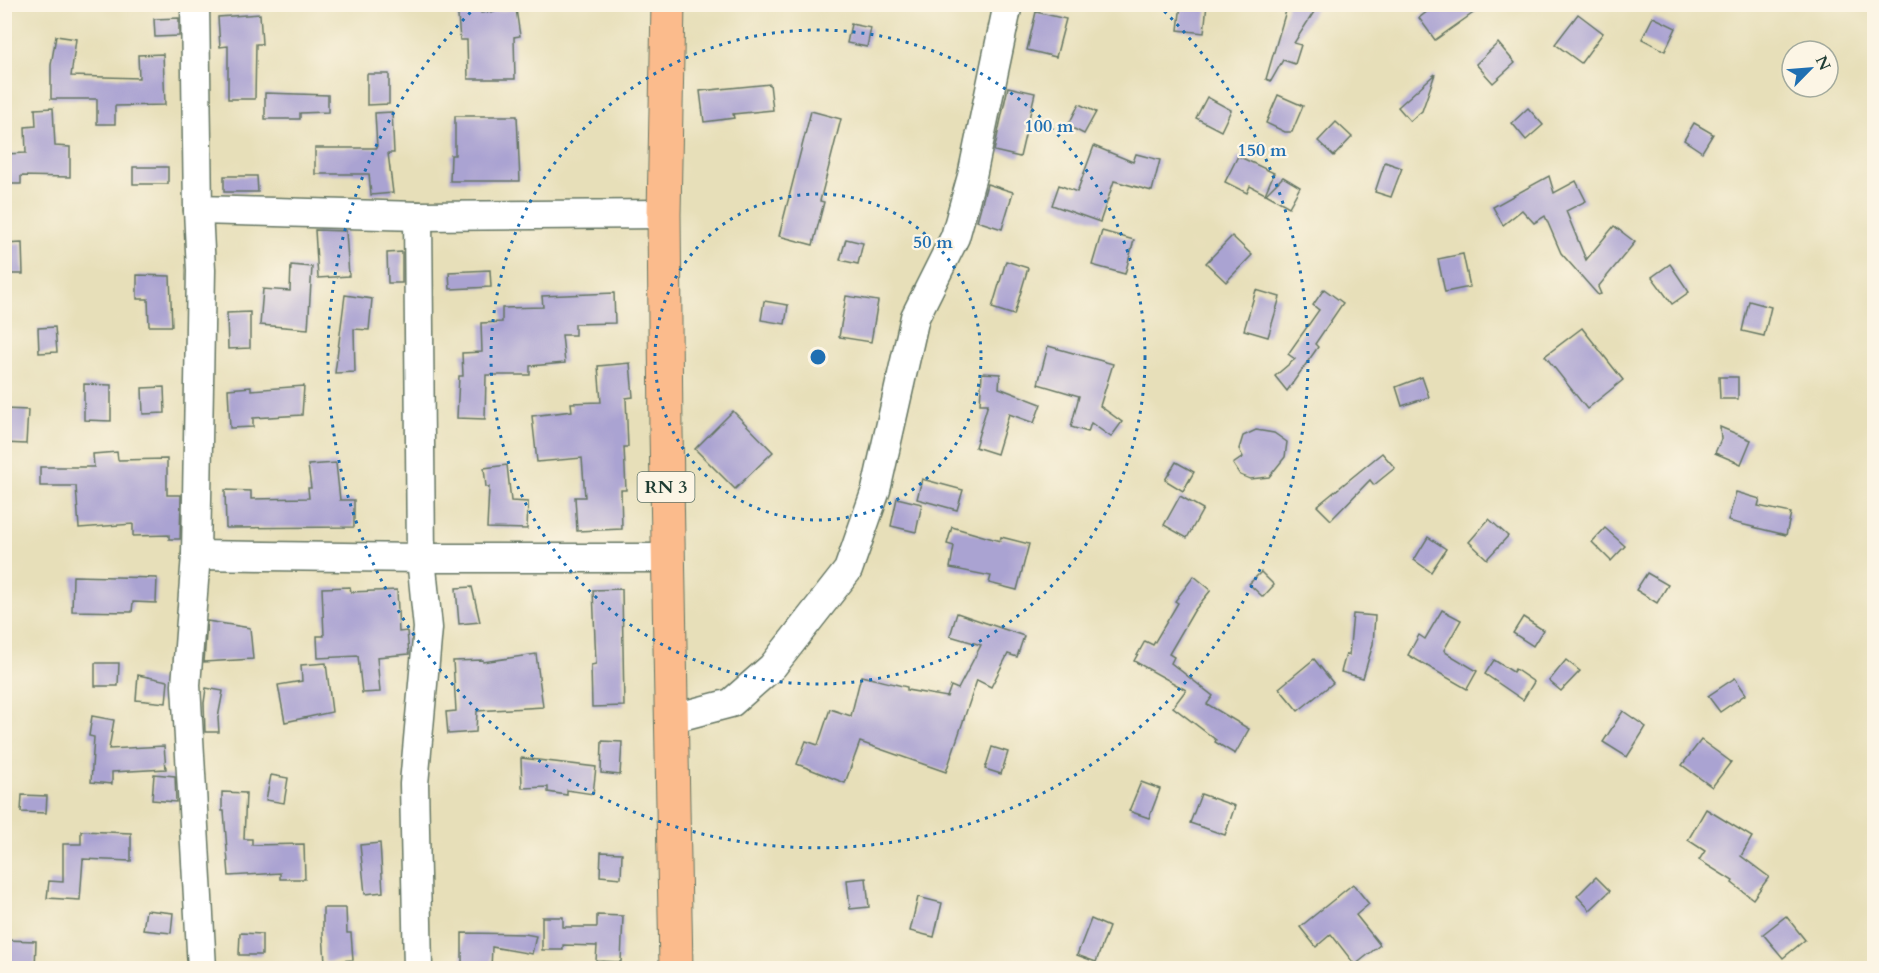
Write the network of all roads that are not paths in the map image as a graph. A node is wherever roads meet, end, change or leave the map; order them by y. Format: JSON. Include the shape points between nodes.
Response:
{"nodes":[{"id":1,"x":195,"y":4,"type":"edge"},
{"id":2,"x":668,"y":4,"type":"edge"},
{"id":3,"x":1008,"y":4,"type":"edge"},
{"id":4,"x":198,"y":210,"type":"junction"},
{"id":5,"x":664,"y":214,"type":"junction"},
{"id":6,"x":418,"y":216,"type":"junction"},
{"id":7,"x":196,"y":555,"type":"junction"},
{"id":8,"x":421,"y":558,"type":"junction"},
{"id":9,"x":667,"y":558,"type":"junction"},
{"id":10,"x":670,"y":719,"type":"junction"},
{"id":11,"x":202,"y":969,"type":"edge"},
{"id":12,"x":418,"y":969,"type":"edge"},
{"id":13,"x":676,"y":969,"type":"edge"}],
"edges":[{"from":1,"to":4,"type":"street"},
{"from":2,"to":5,"type":"main road","number":"RN 3"},
{"from":3,"to":10,"type":"street","via":[[972,176],[955,237],[915,317],[876,490],[848,570],[772,667],[732,703]]},
{"from":4,"to":6,"type":"street"},
{"from":4,"to":7,"type":"street","via":[[201,270]]},
{"from":5,"to":6,"type":"street"},
{"from":5,"to":9,"type":"main road","number":"RN 3"},
{"from":6,"to":8,"type":"street"},
{"from":7,"to":8,"type":"street"},
{"from":7,"to":11,"type":"street","via":[[186,685]]},
{"from":8,"to":9,"type":"street"},
{"from":8,"to":12,"type":"street","via":[[428,628],[414,784]]},
{"from":9,"to":10,"type":"main road","number":"RN 3"},
{"from":10,"to":13,"type":"main road","number":"RN 3"}]}
